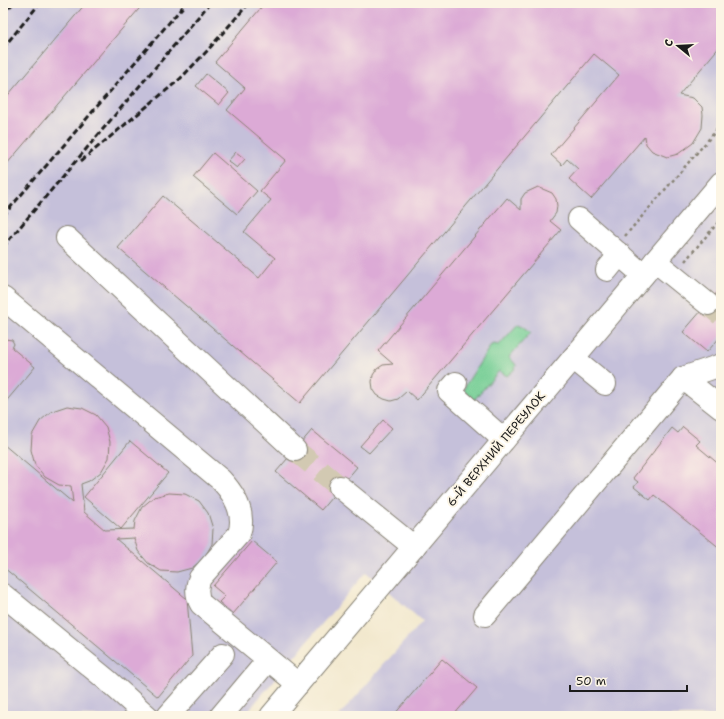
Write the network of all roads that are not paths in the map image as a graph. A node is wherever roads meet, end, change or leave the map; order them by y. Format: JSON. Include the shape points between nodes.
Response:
{"nodes":[{"id":1,"x":721,"y":183,"type":"edge"},
{"id":2,"x":579,"y":219,"type":"dead end"},
{"id":3,"x":67,"y":238,"type":"dead end"},
{"id":4,"x":649,"y":268,"type":"junction"},
{"id":5,"x":3,"y":298,"type":"edge"},
{"id":6,"x":708,"y":304,"type":"tunnel mouth"},
{"id":7,"x":573,"y":358,"type":"junction"},
{"id":8,"x":721,"y":365,"type":"edge"},
{"id":9,"x":683,"y":378,"type":"junction"},
{"id":10,"x":456,"y":383,"type":"dead end"},
{"id":11,"x":605,"y":384,"type":"dead end"},
{"id":12,"x":721,"y":408,"type":"edge"},
{"id":13,"x":504,"y":440,"type":"junction"},
{"id":14,"x":295,"y":450,"type":"tunnel mouth"},
{"id":15,"x":340,"y":487,"type":"tunnel mouth"},
{"id":16,"x":414,"y":547,"type":"junction"},
{"id":17,"x":3,"y":595,"type":"edge"},
{"id":18,"x":486,"y":615,"type":"dead end"},
{"id":19,"x":223,"y":654,"type":"dead end"},
{"id":20,"x":268,"y":660,"type":"junction"},
{"id":21,"x":298,"y":684,"type":"junction"},
{"id":22,"x":147,"y":716,"type":"edge"},
{"id":23,"x":168,"y":716,"type":"edge"},
{"id":24,"x":221,"y":716,"type":"edge"},
{"id":25,"x":271,"y":716,"type":"edge"}],
"edges":[{"from":1,"to":4,"type":"street","name":"6-Й ВЕРХНИЙ ПЕРЕУЛОК"},
{"from":2,"to":4,"type":"street","via":[[613,258]]},
{"from":3,"to":14,"type":"street"},
{"from":4,"to":6,"type":"street","via":[[673,275]]},
{"from":4,"to":7,"type":"street","name":"6-Й ВЕРХНИЙ ПЕРЕУЛОК"},
{"from":5,"to":20,"type":"street","via":[[231,491],[238,503],[241,516],[239,534],[200,578],[197,585],[198,598],[201,604]]},
{"from":7,"to":11,"type":"street"},
{"from":7,"to":13,"type":"street","name":"6-Й ВЕРХНИЙ ПЕРЕУЛОК"},
{"from":8,"to":9,"type":"street"},
{"from":9,"to":12,"type":"street"},
{"from":9,"to":18,"type":"street"},
{"from":10,"to":13,"type":"street","via":[[449,391],[484,415]]},
{"from":13,"to":16,"type":"street","name":"6-Й ВЕРХНИЙ ПЕРЕУЛОК"},
{"from":15,"to":16,"type":"street"},
{"from":16,"to":21,"type":"street","name":"6-Й ВЕРХНИЙ ПЕРЕУЛОК"},
{"from":17,"to":22,"type":"street"},
{"from":19,"to":23,"type":"street"},
{"from":20,"to":21,"type":"street"},
{"from":20,"to":24,"type":"street"},
{"from":21,"to":25,"type":"street","name":"6-Й ВЕРХНИЙ ПЕРЕУЛОК"}]}
